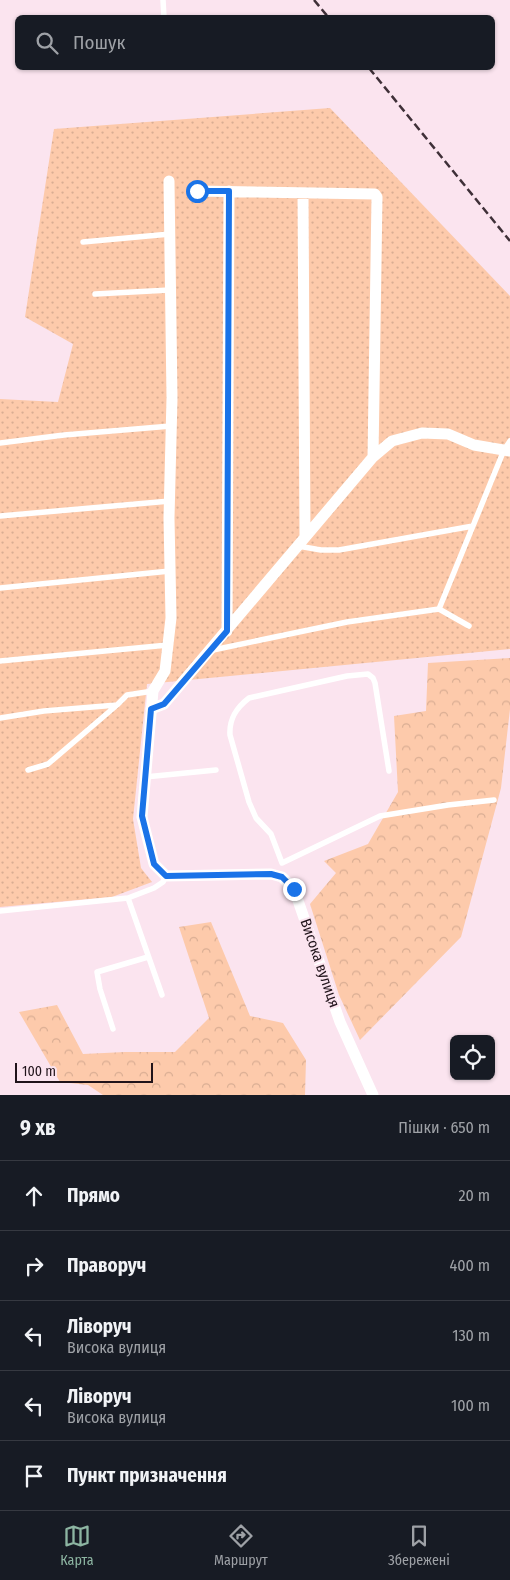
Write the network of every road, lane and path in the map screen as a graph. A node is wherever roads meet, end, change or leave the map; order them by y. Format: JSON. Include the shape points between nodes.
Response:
{"nodes":[{"id":1,"x":163,"y":0,"type":"edge"},
{"id":2,"x":164,"y":15,"type":"edge"},
{"id":3,"x":169,"y":181,"type":"dead end"},
{"id":4,"x":197,"y":191,"type":"dead end"},
{"id":5,"x":229,"y":191,"type":"junction"},
{"id":6,"x":303,"y":193,"type":"junction"},
{"id":7,"x":170,"y":234,"type":"junction"},
{"id":8,"x":83,"y":242,"type":"dead end"},
{"id":9,"x":170,"y":290,"type":"junction"},
{"id":10,"x":95,"y":294,"type":"dead end"},
{"id":11,"x":171,"y":426,"type":"junction"},
{"id":12,"x":0,"y":443,"type":"edge"},
{"id":13,"x":508,"y":447,"type":"edge"},
{"id":14,"x":373,"y":457,"type":"junction"},
{"id":15,"x":170,"y":501,"type":"junction"},
{"id":16,"x":0,"y":516,"type":"edge"},
{"id":17,"x":473,"y":526,"type":"junction"},
{"id":18,"x":301,"y":542,"type":"junction"},
{"id":19,"x":170,"y":572,"type":"junction"},
{"id":20,"x":0,"y":588,"type":"edge"},
{"id":21,"x":439,"y":609,"type":"junction"},
{"id":22,"x":469,"y":626,"type":"dead end"},
{"id":23,"x":227,"y":631,"type":"junction"},
{"id":24,"x":168,"y":645,"type":"junction"},
{"id":25,"x":210,"y":650,"type":"junction"},
{"id":26,"x":0,"y":661,"type":"edge"},
{"id":27,"x":153,"y":691,"type":"junction"},
{"id":28,"x":117,"y":704,"type":"junction"},
{"id":29,"x":151,"y":709,"type":"junction"},
{"id":30,"x":0,"y":718,"type":"edge"},
{"id":31,"x":28,"y":770,"type":"dead end"},
{"id":32,"x":216,"y":770,"type":"dead end"},
{"id":33,"x":389,"y":771,"type":"dead end"},
{"id":34,"x":145,"y":777,"type":"junction"},
{"id":35,"x":494,"y":800,"type":"dead end"},
{"id":36,"x":282,"y":862,"type":"junction"},
{"id":37,"x":166,"y":876,"type":"junction"},
{"id":38,"x":282,"y":877,"type":"junction"},
{"id":39,"x":128,"y":898,"type":"junction"},
{"id":40,"x":0,"y":911,"type":"edge"},
{"id":41,"x":148,"y":957,"type":"junction"},
{"id":42,"x":162,"y":995,"type":"dead end"},
{"id":43,"x":113,"y":1029,"type":"dead end"},
{"id":44,"x":373,"y":1095,"type":"edge"}],
"edges":[{"from":1,"to":2,"type":"lane"},
{"from":3,"to":7,"type":"street"},
{"from":4,"to":5,"type":"street"},
{"from":5,"to":6,"type":"street"},
{"from":5,"to":23,"type":"street"},
{"from":6,"to":14,"type":"street","via":[[375,194],[377,197]]},
{"from":6,"to":18,"type":"street"},
{"from":7,"to":8,"type":"lane"},
{"from":7,"to":9,"type":"street"},
{"from":9,"to":10,"type":"lane"},
{"from":9,"to":11,"type":"street"},
{"from":11,"to":12,"type":"lane"},
{"from":11,"to":15,"type":"street"},
{"from":13,"to":14,"type":"street","via":[[474,445],[448,434],[422,433],[392,441]]},
{"from":13,"to":17,"type":"lane"},
{"from":14,"to":18,"type":"street"},
{"from":15,"to":16,"type":"lane"},
{"from":15,"to":19,"type":"street"},
{"from":17,"to":18,"type":"lane","via":[[339,550],[321,550]]},
{"from":17,"to":21,"type":"lane"},
{"from":18,"to":23,"type":"street"},
{"from":19,"to":20,"type":"lane"},
{"from":19,"to":24,"type":"street"},
{"from":21,"to":22,"type":"lane"},
{"from":21,"to":25,"type":"lane","via":[[347,622]]},
{"from":23,"to":25,"type":"street"},
{"from":24,"to":26,"type":"lane"},
{"from":24,"to":27,"type":"street","via":[[165,671]]},
{"from":25,"to":29,"type":"street","via":[[164,704]]},
{"from":27,"to":28,"type":"lane","via":[[127,695]]},
{"from":27,"to":29,"type":"street"},
{"from":28,"to":30,"type":"lane"},
{"from":28,"to":31,"type":"lane","via":[[48,764]]},
{"from":29,"to":34,"type":"street"},
{"from":32,"to":34,"type":"lane"},
{"from":33,"to":36,"type":"lane","via":[[375,683],[368,674],[312,683],[249,698],[240,704],[229,725],[230,735],[249,802],[256,818],[271,834]]},
{"from":34,"to":37,"type":"street","via":[[142,816],[154,864]]},
{"from":35,"to":36,"type":"lane","via":[[380,816]]},
{"from":36,"to":38,"type":"lane"},
{"from":37,"to":38,"type":"street","via":[[271,874]]},
{"from":37,"to":39,"type":"lane","via":[[154,888]]},
{"from":38,"to":44,"type":"street","name":"Висока вулиця","via":[[294,889],[340,1022]]},
{"from":39,"to":40,"type":"lane"},
{"from":39,"to":41,"type":"lane"},
{"from":41,"to":42,"type":"lane"},
{"from":41,"to":43,"type":"lane","via":[[97,972]]}]}
